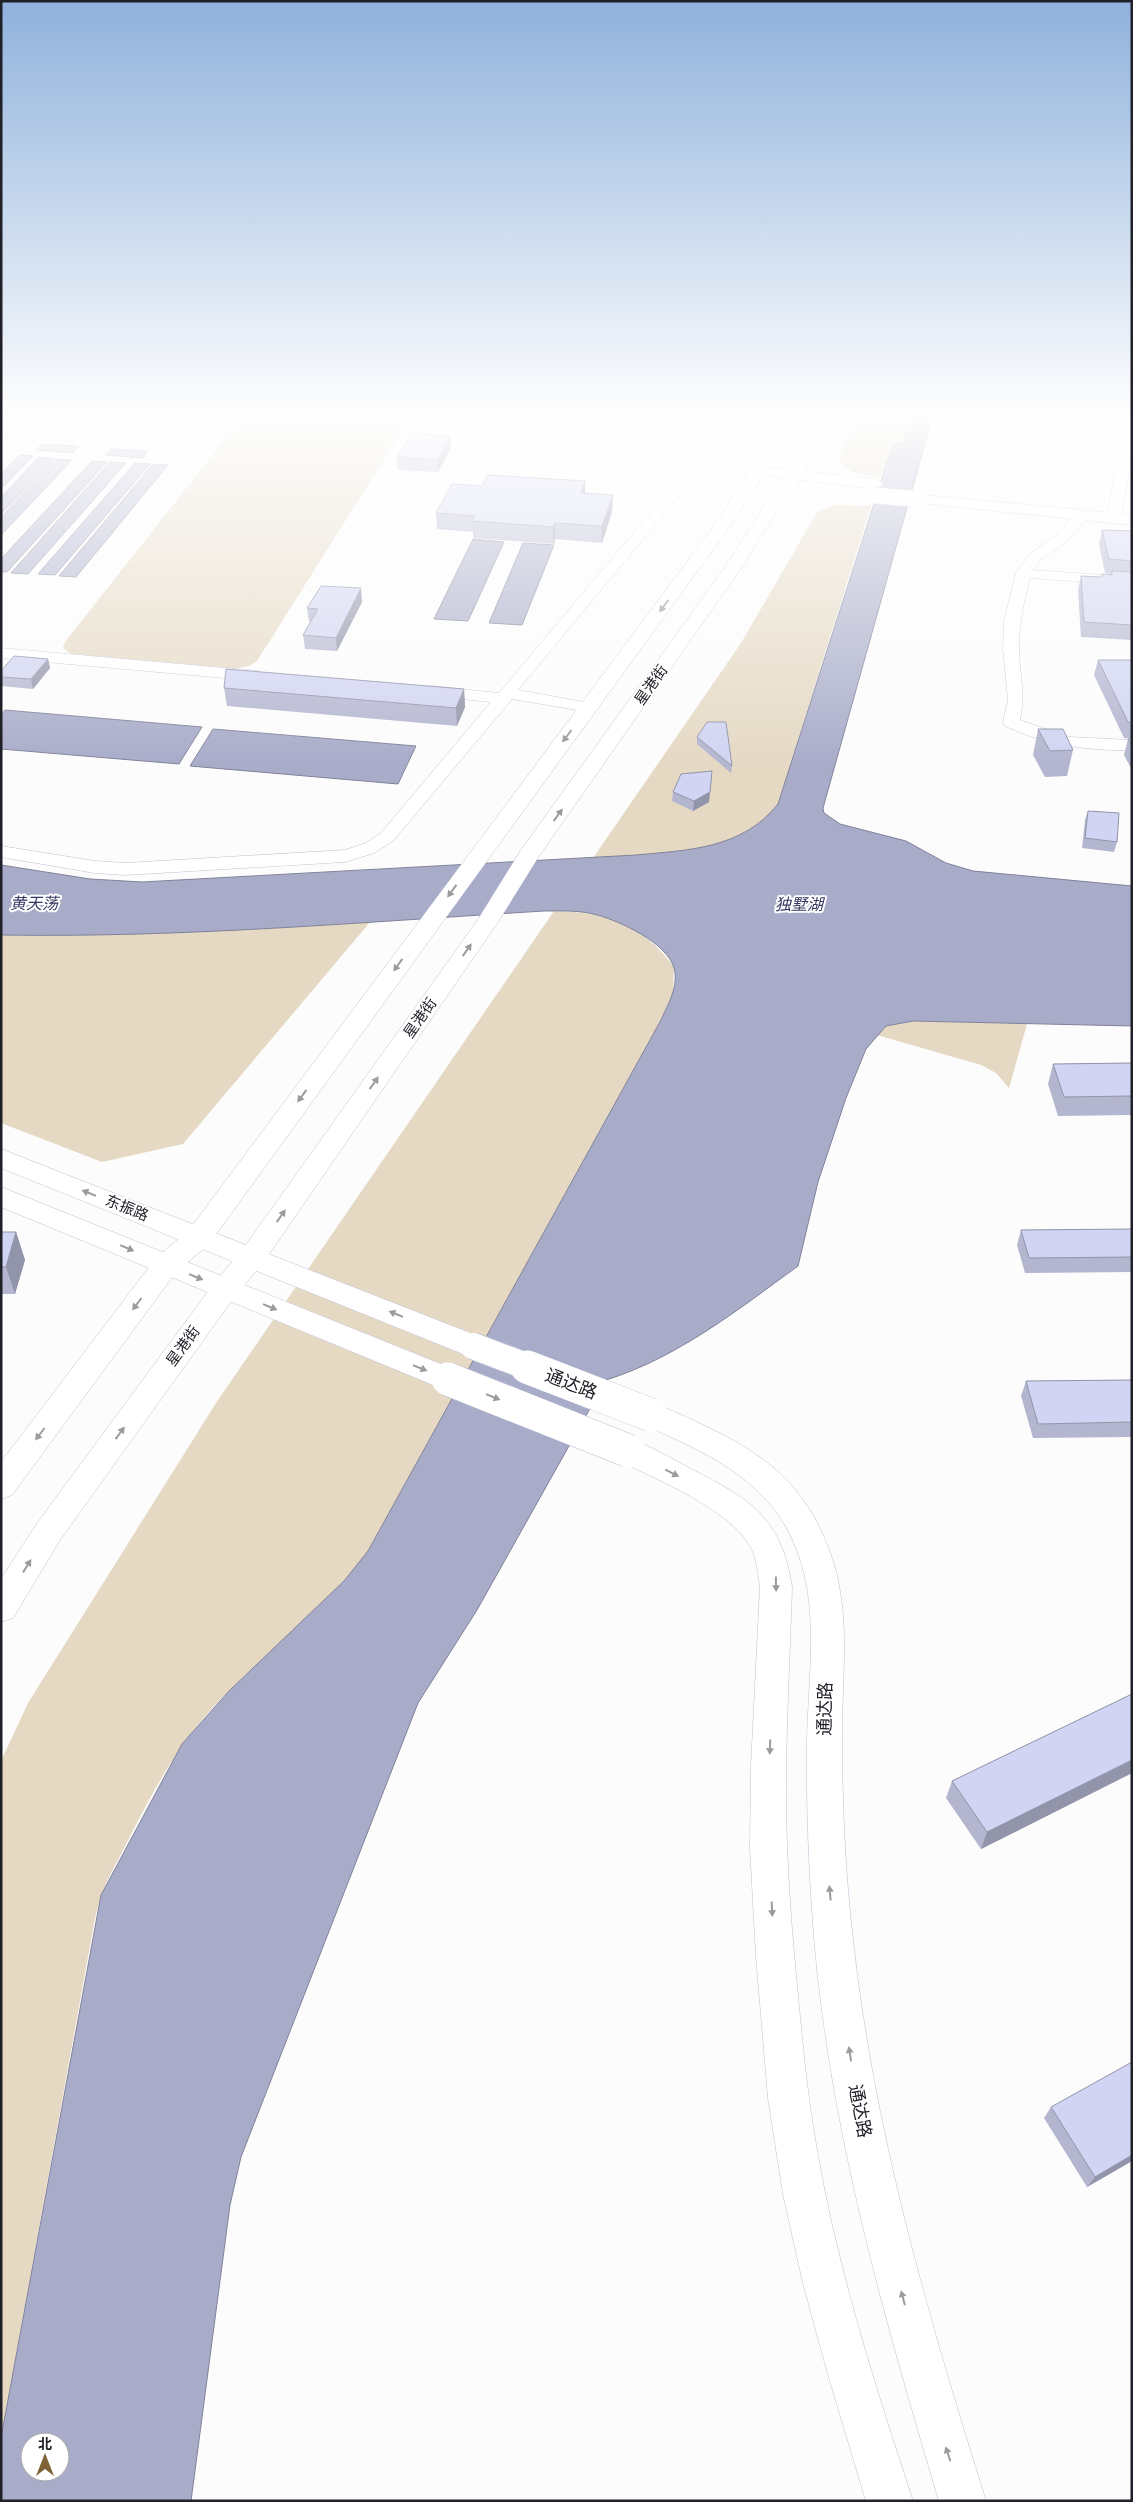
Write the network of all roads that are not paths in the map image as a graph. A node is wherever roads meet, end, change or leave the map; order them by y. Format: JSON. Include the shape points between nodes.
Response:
{"nodes":[{"id":1,"x":642,"y":532,"type":"edge"},
{"id":2,"x":718,"y":532,"type":"edge"},
{"id":3,"x":757,"y":532,"type":"edge"},
{"id":4,"x":1067,"y":532,"type":"edge"},
{"id":5,"x":1023,"y":573,"type":"junction"},
{"id":6,"x":1132,"y":581,"type":"edge"},
{"id":7,"x":1,"y":652,"type":"edge"},
{"id":8,"x":275,"y":677,"type":"edge"},
{"id":9,"x":414,"y":690,"type":"edge"},
{"id":10,"x":506,"y":695,"type":"junction"},
{"id":11,"x":589,"y":707,"type":"junction"},
{"id":12,"x":1132,"y":745,"type":"edge"},
{"id":13,"x":1,"y":851,"type":"edge"},
{"id":14,"x":1,"y":1158,"type":"edge"},
{"id":15,"x":1,"y":1196,"type":"edge"},
{"id":16,"x":199,"y":1237,"type":"junction"},
{"id":17,"x":253,"y":1256,"type":"junction"},
{"id":18,"x":166,"y":1265,"type":"junction"},
{"id":19,"x":224,"y":1289,"type":"junction"},
{"id":20,"x":1,"y":1486,"type":"edge"},
{"id":21,"x":1,"y":1608,"type":"edge"},
{"id":22,"x":890,"y":2501,"type":"edge"},
{"id":23,"x":963,"y":2501,"type":"edge"}],
"edges":[{"from":1,"to":10,"type":"street"},
{"from":2,"to":11,"type":"main road","one_way":true},
{"from":17,"to":3,"type":"main road","name":"星港街","one_way":true,"via":[[487,922],[529,855],[732,572]]},
{"from":4,"to":5,"type":"street","via":[[1031,560]]},
{"from":5,"to":6,"type":"street"},
{"from":5,"to":12,"type":"street","via":[[1012,621],[1016,700],[1010,722],[1048,739],[1070,744]]},
{"from":7,"to":8,"type":"street"},
{"from":9,"to":10,"type":"street"},
{"from":10,"to":11,"type":"street"},
{"from":10,"to":13,"type":"street","via":[[387,837],[369,849],[339,856],[125,869]]},
{"from":11,"to":16,"type":"main road","one_way":true},
{"from":16,"to":14,"type":"main road","name":"东振路","one_way":true},
{"from":15,"to":18,"type":"main road","one_way":true},
{"from":16,"to":17,"type":"main road","name":"东振路"},
{"from":16,"to":18,"type":"main road"},
{"from":17,"to":19,"type":"main road","name":"星港街"},
{"from":23,"to":17,"type":"main road","name":"通达路","one_way":true,"bridge":true,"via":[[926,2384],[893,2261],[871,2168],[840,1996],[827,1857],[825,1588],[803,1524],[759,1472],[731,1453],[651,1415]]},
{"from":18,"to":19,"type":"main road","one_way":true},
{"from":18,"to":20,"type":"main road","one_way":true},
{"from":21,"to":19,"type":"main road","name":"星港街","one_way":true,"via":[[49,1531]]},
{"from":19,"to":22,"type":"main road","one_way":true,"bridge":true,"via":[[629,1451],[731,1503],[760,1534],[772,1559],[776,1587],[768,1792],[770,1861],[774,1946],[796,2149],[833,2315]]}]}
